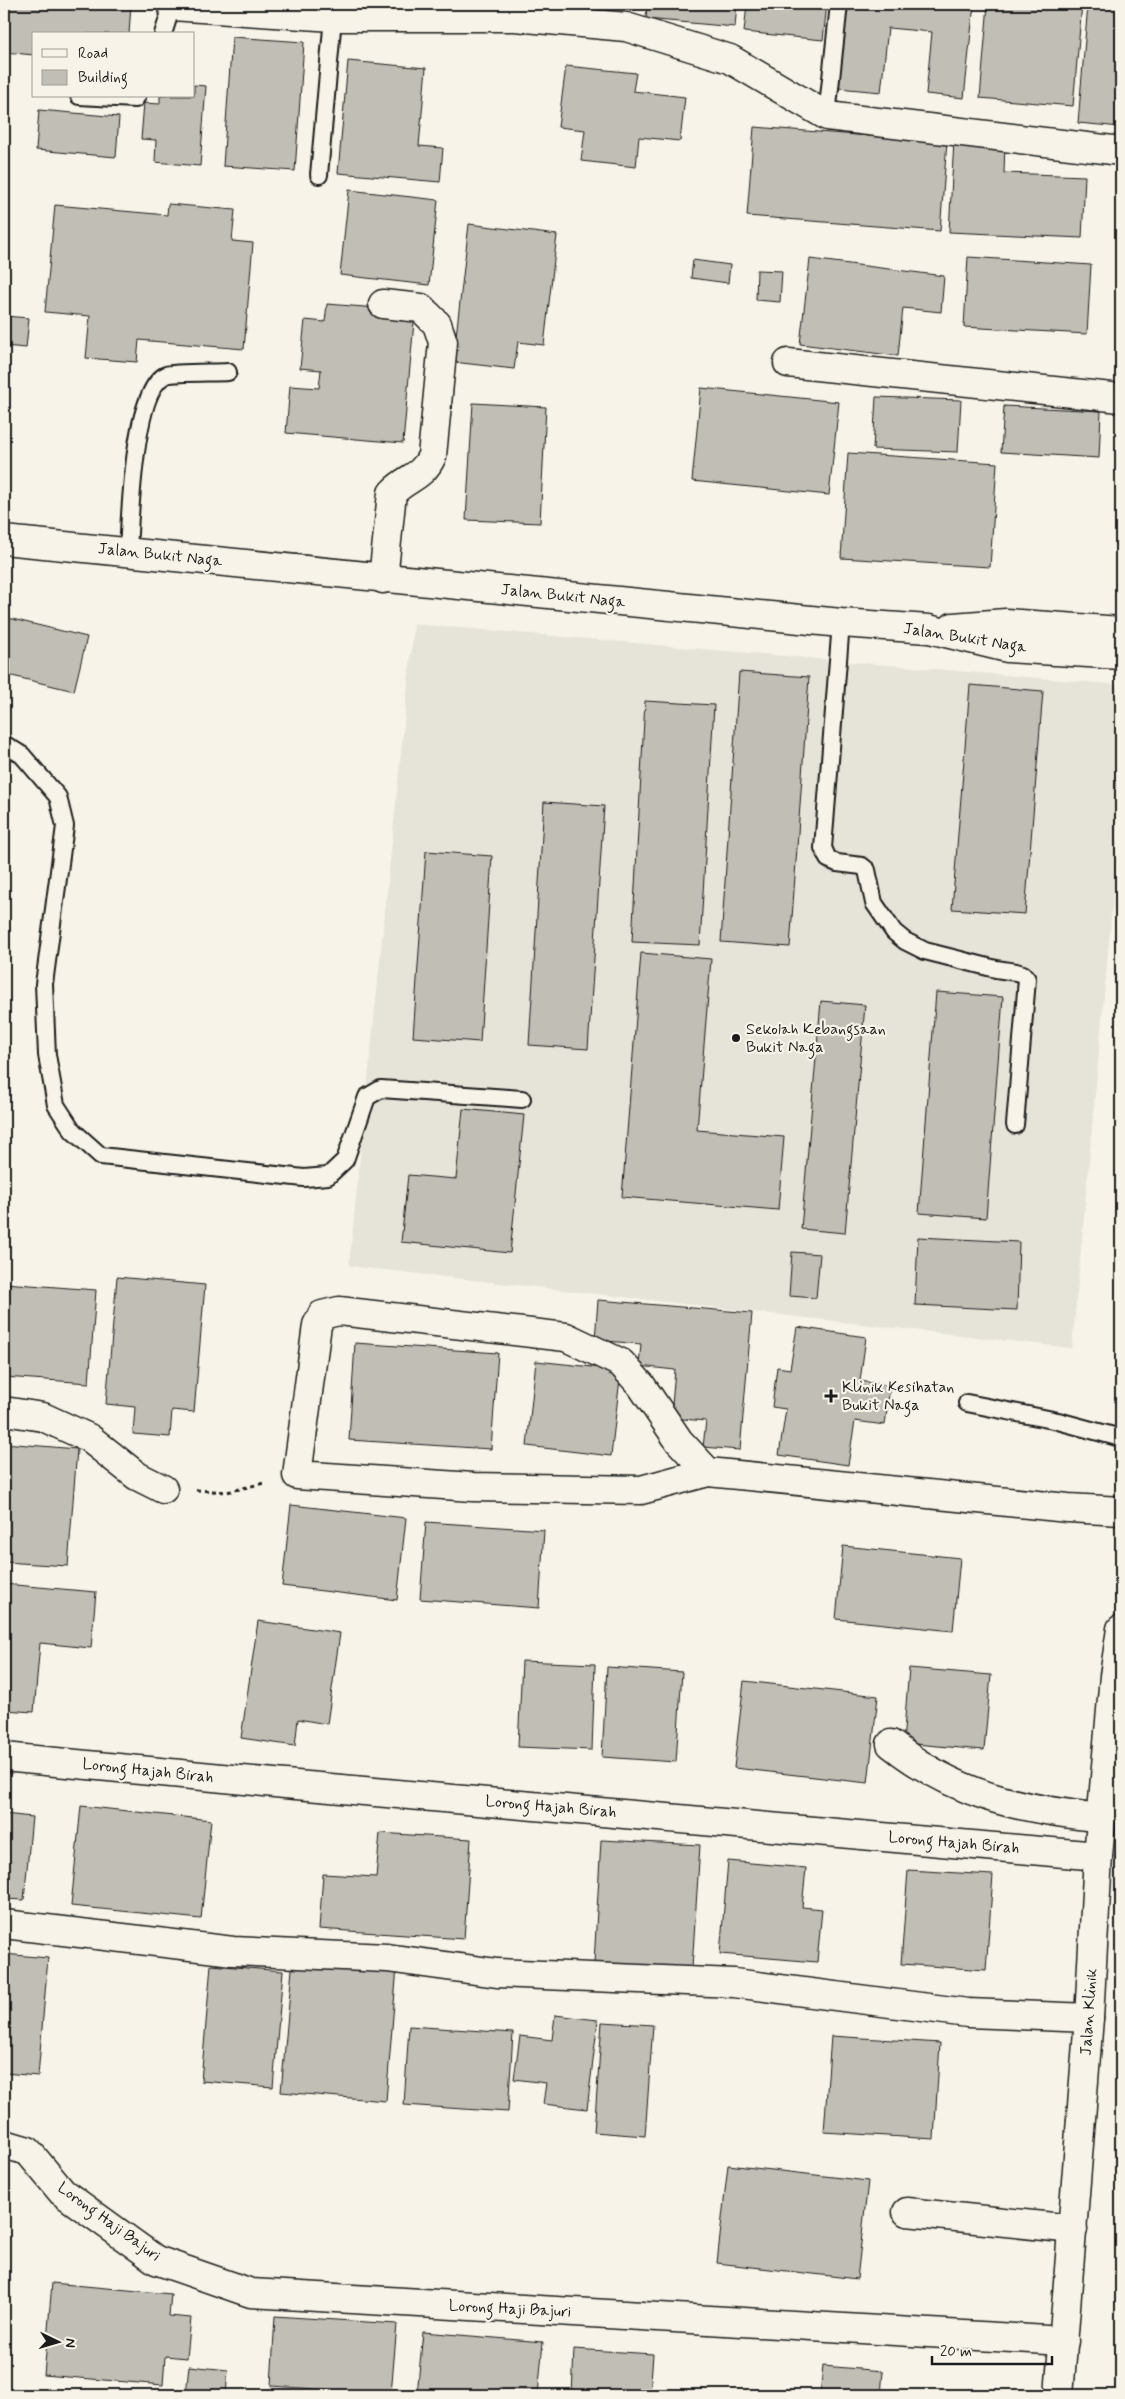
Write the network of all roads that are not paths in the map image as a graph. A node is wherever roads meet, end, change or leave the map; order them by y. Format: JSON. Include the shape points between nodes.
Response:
{"nodes":[{"id":1,"x":839,"y":4,"type":"edge"},
{"id":2,"x":169,"y":5,"type":"edge"},
{"id":3,"x":333,"y":17,"type":"junction"},
{"id":4,"x":163,"y":32,"type":"edge"},
{"id":5,"x":116,"y":98,"type":"edge"},
{"id":6,"x":136,"y":98,"type":"edge"},
{"id":7,"x":827,"y":116,"type":"junction"},
{"id":8,"x":1121,"y":152,"type":"edge"},
{"id":9,"x":319,"y":175,"type":"dead end"},
{"id":10,"x":383,"y":304,"type":"dead end"},
{"id":11,"x":788,"y":364,"type":"dead end"},
{"id":12,"x":228,"y":372,"type":"dead end"},
{"id":13,"x":1121,"y":398,"type":"edge"},
{"id":14,"x":4,"y":540,"type":"edge"},
{"id":15,"x":128,"y":552,"type":"junction"},
{"id":16,"x":383,"y":579,"type":"junction"},
{"id":17,"x":841,"y":624,"type":"junction"},
{"id":18,"x":929,"y":629,"type":"junction"},
{"id":19,"x":1121,"y":632,"type":"edge"},
{"id":20,"x":1121,"y":655,"type":"edge"},
{"id":21,"x":4,"y":744,"type":"edge"},
{"id":22,"x":522,"y":1099,"type":"dead end"},
{"id":23,"x":1016,"y":1125,"type":"dead end"},
{"id":24,"x":967,"y":1403,"type":"dead end"},
{"id":25,"x":4,"y":1410,"type":"edge"},
{"id":26,"x":1121,"y":1438,"type":"edge"},
{"id":27,"x":708,"y":1472,"type":"junction"},
{"id":28,"x":163,"y":1489,"type":"road end"},
{"id":29,"x":1121,"y":1511,"type":"edge"},
{"id":30,"x":1121,"y":1629,"type":"edge"},
{"id":31,"x":891,"y":1744,"type":"dead end"},
{"id":32,"x":4,"y":1757,"type":"edge"},
{"id":33,"x":1113,"y":1773,"type":"edge"},
{"id":34,"x":1102,"y":1818,"type":"junction"},
{"id":35,"x":1098,"y":1856,"type":"junction"},
{"id":36,"x":4,"y":1924,"type":"edge"},
{"id":37,"x":1089,"y":2018,"type":"junction"},
{"id":38,"x":4,"y":2144,"type":"edge"},
{"id":39,"x":907,"y":2212,"type":"dead end"},
{"id":40,"x":1073,"y":2229,"type":"junction"},
{"id":41,"x":1064,"y":2341,"type":"junction"},
{"id":42,"x":1059,"y":2395,"type":"edge"}],
"edges":[{"from":1,"to":7,"type":"lane"},
{"from":2,"to":3,"type":"street"},
{"from":2,"to":4,"type":"lane"},
{"from":3,"to":7,"type":"street","via":[[515,17],[626,27],[730,60]]},
{"from":3,"to":9,"type":"lane"},
{"from":5,"to":6,"type":"lane"},
{"from":7,"to":8,"type":"street"},
{"from":10,"to":16,"type":"street","via":[[421,308],[437,324],[443,342],[432,456],[426,468],[392,493]]},
{"from":11,"to":13,"type":"street"},
{"from":12,"to":15,"type":"lane","via":[[166,375],[152,388],[144,409],[132,488]]},
{"from":14,"to":15,"type":"street","name":"Jalan Bukit Naga"},
{"from":15,"to":16,"type":"street","name":"Jalan Bukit Naga"},
{"from":16,"to":17,"type":"street","name":"Jalan Bukit Naga"},
{"from":17,"to":18,"type":"street","name":"Jalan Bukit Naga"},
{"from":17,"to":23,"type":"lane","via":[[823,848],[828,859],[862,866],[866,870],[874,903],[894,932],[905,941],[925,951],[1023,974],[1027,980]]},
{"from":18,"to":19,"type":"street","via":[[1006,623]]},
{"from":18,"to":20,"type":"street","name":"Jalan Bukit Naga","via":[[1007,648]]},
{"from":21,"to":22,"type":"lane","via":[[22,756],[58,797],[65,826],[44,984],[47,1055],[56,1105],[73,1131],[101,1156],[304,1178],[328,1176],[345,1160],[367,1097],[381,1089]]},
{"from":24,"to":26,"type":"lane","via":[[1058,1421]]},
{"from":25,"to":28,"type":"street","via":[[43,1417],[89,1438],[137,1476]]},
{"from":27,"to":27,"type":"street","via":[[679,1441],[641,1385],[621,1364],[566,1337],[339,1311],[322,1314],[317,1325],[297,1474],[473,1487],[641,1490]]},
{"from":27,"to":29,"type":"street"},
{"from":30,"to":33,"type":"street","name":"Jalan Klinik"},
{"from":31,"to":34,"type":"street","via":[[918,1765],[1002,1802]]},
{"from":32,"to":35,"type":"street","name":"Lorong Hajah Birah"},
{"from":33,"to":34,"type":"street","name":"Jalan Klinik"},
{"from":34,"to":35,"type":"street","name":"Jalan Klinik"},
{"from":35,"to":37,"type":"street","name":"Jalan Klinik"},
{"from":36,"to":37,"type":"street","via":[[233,1951],[387,1958],[497,1973],[734,1983],[968,2013]]},
{"from":37,"to":40,"type":"street","name":"Jalan Klinik"},
{"from":38,"to":41,"type":"street","name":"Lorong Haji Bajuri","via":[[28,2151],[62,2192],[156,2260],[251,2293]]},
{"from":39,"to":40,"type":"street"},
{"from":40,"to":41,"type":"street","name":"Jalan Klinik"},
{"from":41,"to":42,"type":"street","name":"Jalan Klinik"}]}
